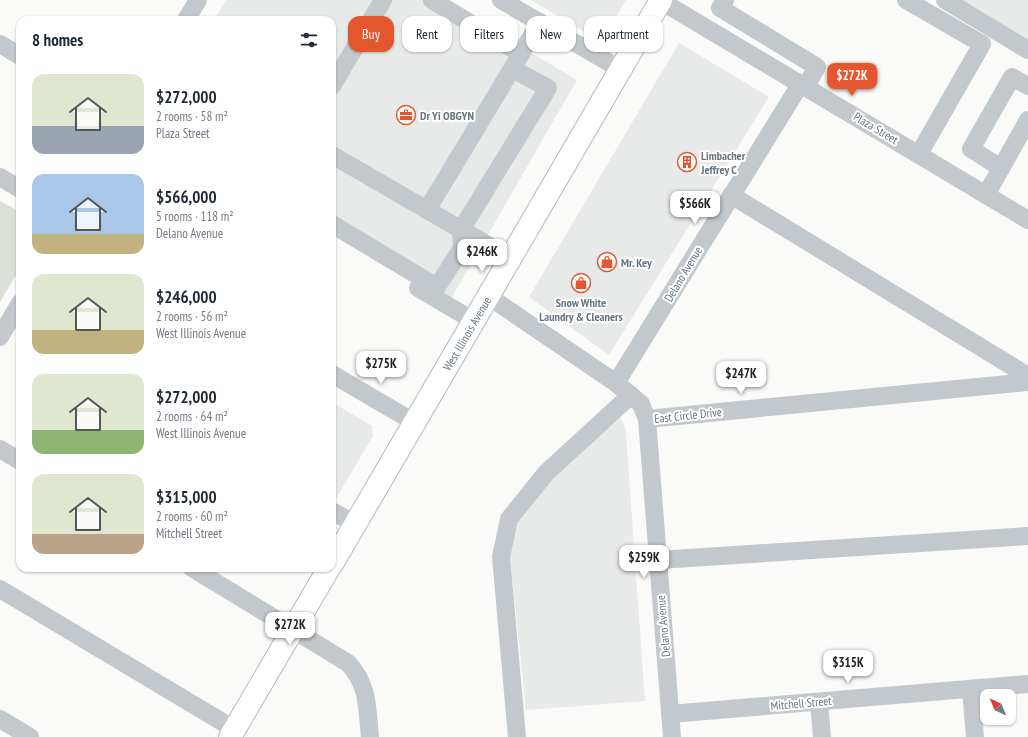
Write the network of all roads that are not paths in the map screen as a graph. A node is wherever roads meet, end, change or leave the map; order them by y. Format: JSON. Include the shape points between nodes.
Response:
{"nodes":[{"id":1,"x":198,"y":0,"type":"edge"},
{"id":2,"x":383,"y":0,"type":"edge"},
{"id":3,"x":432,"y":0,"type":"edge"},
{"id":4,"x":501,"y":0,"type":"edge"},
{"id":5,"x":724,"y":0,"type":"edge"},
{"id":6,"x":906,"y":0,"type":"edge"},
{"id":7,"x":945,"y":0,"type":"edge"},
{"id":8,"x":661,"y":1,"type":"edge"},
{"id":9,"x":188,"y":16,"type":"edge"},
{"id":10,"x":529,"y":16,"type":"edge"},
{"id":11,"x":576,"y":43,"type":"edge"},
{"id":12,"x":0,"y":44,"type":"edge"},
{"id":13,"x":526,"y":46,"type":"edge"},
{"id":14,"x":1028,"y":50,"type":"edge"},
{"id":15,"x":16,"y":54,"type":"edge"},
{"id":16,"x":517,"y":61,"type":"junction"},
{"id":17,"x":620,"y":69,"type":"junction"},
{"id":18,"x":336,"y":79,"type":"edge"},
{"id":19,"x":803,"y":85,"type":"junction"},
{"id":20,"x":1028,"y":86,"type":"edge"},
{"id":21,"x":1028,"y":120,"type":"edge"},
{"id":22,"x":919,"y":154,"type":"junction"},
{"id":23,"x":336,"y":157,"type":"edge"},
{"id":24,"x":1001,"y":168,"type":"junction"},
{"id":25,"x":0,"y":177,"type":"edge"},
{"id":26,"x":16,"y":187,"type":"edge"},
{"id":27,"x":986,"y":194,"type":"junction"},
{"id":28,"x":731,"y":195,"type":"junction"},
{"id":29,"x":428,"y":210,"type":"junction"},
{"id":30,"x":1028,"y":220,"type":"edge"},
{"id":31,"x":336,"y":226,"type":"edge"},
{"id":32,"x":461,"y":230,"type":"junction"},
{"id":33,"x":336,"y":240,"type":"edge"},
{"id":34,"x":510,"y":258,"type":"junction"},
{"id":35,"x":488,"y":296,"type":"junction"},
{"id":36,"x":16,"y":313,"type":"edge"},
{"id":37,"x":474,"y":321,"type":"junction"},
{"id":38,"x":10,"y":329,"type":"edge"},
{"id":39,"x":336,"y":376,"type":"edge"},
{"id":40,"x":1028,"y":376,"type":"edge"},
{"id":41,"x":1028,"y":382,"type":"edge"},
{"id":42,"x":616,"y":383,"type":"junction"},
{"id":43,"x":632,"y":395,"type":"junction"},
{"id":44,"x":647,"y":419,"type":"junction"},
{"id":45,"x":414,"y":422,"type":"junction"},
{"id":46,"x":0,"y":449,"type":"edge"},
{"id":47,"x":16,"y":459,"type":"edge"},
{"id":48,"x":336,"y":513,"type":"edge"},
{"id":49,"x":355,"y":524,"type":"junction"},
{"id":50,"x":1028,"y":536,"type":"edge"},
{"id":51,"x":336,"y":557,"type":"edge"},
{"id":52,"x":658,"y":560,"type":"junction"},
{"id":53,"x":198,"y":572,"type":"edge"},
{"id":54,"x":327,"y":572,"type":"edge"},
{"id":55,"x":0,"y":589,"type":"edge"},
{"id":56,"x":293,"y":631,"type":"junction"},
{"id":57,"x":1028,"y":684,"type":"edge"},
{"id":58,"x":971,"y":689,"type":"junction"},
{"id":59,"x":819,"y":702,"type":"junction"},
{"id":60,"x":670,"y":714,"type":"junction"},
{"id":61,"x":0,"y":719,"type":"edge"},
{"id":62,"x":232,"y":733,"type":"edge"},
{"id":63,"x":30,"y":737,"type":"edge"},
{"id":64,"x":370,"y":737,"type":"edge"},
{"id":65,"x":517,"y":737,"type":"edge"},
{"id":66,"x":672,"y":737,"type":"edge"},
{"id":67,"x":822,"y":737,"type":"edge"},
{"id":68,"x":975,"y":737,"type":"edge"}],
"edges":[{"from":1,"to":9,"type":"street"},
{"from":2,"to":18,"type":"street"},
{"from":3,"to":16,"type":"street"},
{"from":4,"to":10,"type":"street"},
{"from":5,"to":19,"type":"street","name":"Delano Avenue","via":[[720,8],[817,67]]},
{"from":6,"to":22,"type":"street","via":[[982,44]]},
{"from":7,"to":14,"type":"street"},
{"from":8,"to":17,"type":"main road","name":"West Illinois Avenue"},
{"from":8,"to":19,"type":"street","name":"Plaza Street"},
{"from":11,"to":17,"type":"street"},
{"from":12,"to":15,"type":"street"},
{"from":13,"to":16,"type":"street"},
{"from":16,"to":29,"type":"street"},
{"from":16,"to":32,"type":"street","via":[[548,88]]},
{"from":17,"to":34,"type":"main road","name":"West Illinois Avenue"},
{"from":19,"to":22,"type":"street","name":"Plaza Street"},
{"from":19,"to":28,"type":"street","name":"Delano Avenue"},
{"from":20,"to":24,"type":"street","via":[[1012,77],[971,149]]},
{"from":21,"to":24,"type":"street"},
{"from":22,"to":27,"type":"street","name":"Plaza Street"},
{"from":23,"to":29,"type":"street"},
{"from":24,"to":27,"type":"street"},
{"from":25,"to":26,"type":"street"},
{"from":27,"to":30,"type":"street","name":"Plaza Street"},
{"from":28,"to":40,"type":"street"},
{"from":28,"to":42,"type":"street","name":"Delano Avenue"},
{"from":29,"to":32,"type":"street"},
{"from":31,"to":32,"type":"street","via":[[437,287],[462,248]]},
{"from":32,"to":34,"type":"street"},
{"from":33,"to":37,"type":"street"},
{"from":34,"to":35,"type":"main road","name":"West Illinois Avenue"},
{"from":35,"to":37,"type":"main road","name":"West Illinois Avenue"},
{"from":35,"to":42,"type":"street","name":"East Circle Drive"},
{"from":36,"to":38,"type":"street"},
{"from":37,"to":45,"type":"main road","name":"West Illinois Avenue"},
{"from":39,"to":45,"type":"street"},
{"from":41,"to":44,"type":"street","name":"East Circle Drive"},
{"from":42,"to":43,"type":"street","name":"East Circle Drive"},
{"from":43,"to":44,"type":"street","name":"East Circle Drive","via":[[641,404]]},
{"from":43,"to":65,"type":"street","via":[[546,473],[509,519],[500,557]]},
{"from":44,"to":52,"type":"street","name":"Delano Avenue"},
{"from":45,"to":49,"type":"main road","name":"West Illinois Avenue"},
{"from":46,"to":47,"type":"street"},
{"from":48,"to":49,"type":"street"},
{"from":49,"to":51,"type":"main road","name":"West Illinois Avenue"},
{"from":50,"to":52,"type":"street"},
{"from":52,"to":60,"type":"street","name":"Delano Avenue"},
{"from":53,"to":56,"type":"street"},
{"from":54,"to":56,"type":"main road"},
{"from":55,"to":62,"type":"street"},
{"from":56,"to":62,"type":"main road"},
{"from":56,"to":64,"type":"street","via":[[341,658],[360,677],[366,697]]},
{"from":57,"to":58,"type":"street","name":"Mitchell Street"},
{"from":58,"to":59,"type":"street","name":"Mitchell Street"},
{"from":58,"to":68,"type":"street"},
{"from":59,"to":60,"type":"street","name":"Mitchell Street"},
{"from":59,"to":67,"type":"street"},
{"from":60,"to":66,"type":"street","name":"Delano Avenue"},
{"from":61,"to":63,"type":"street"}]}
